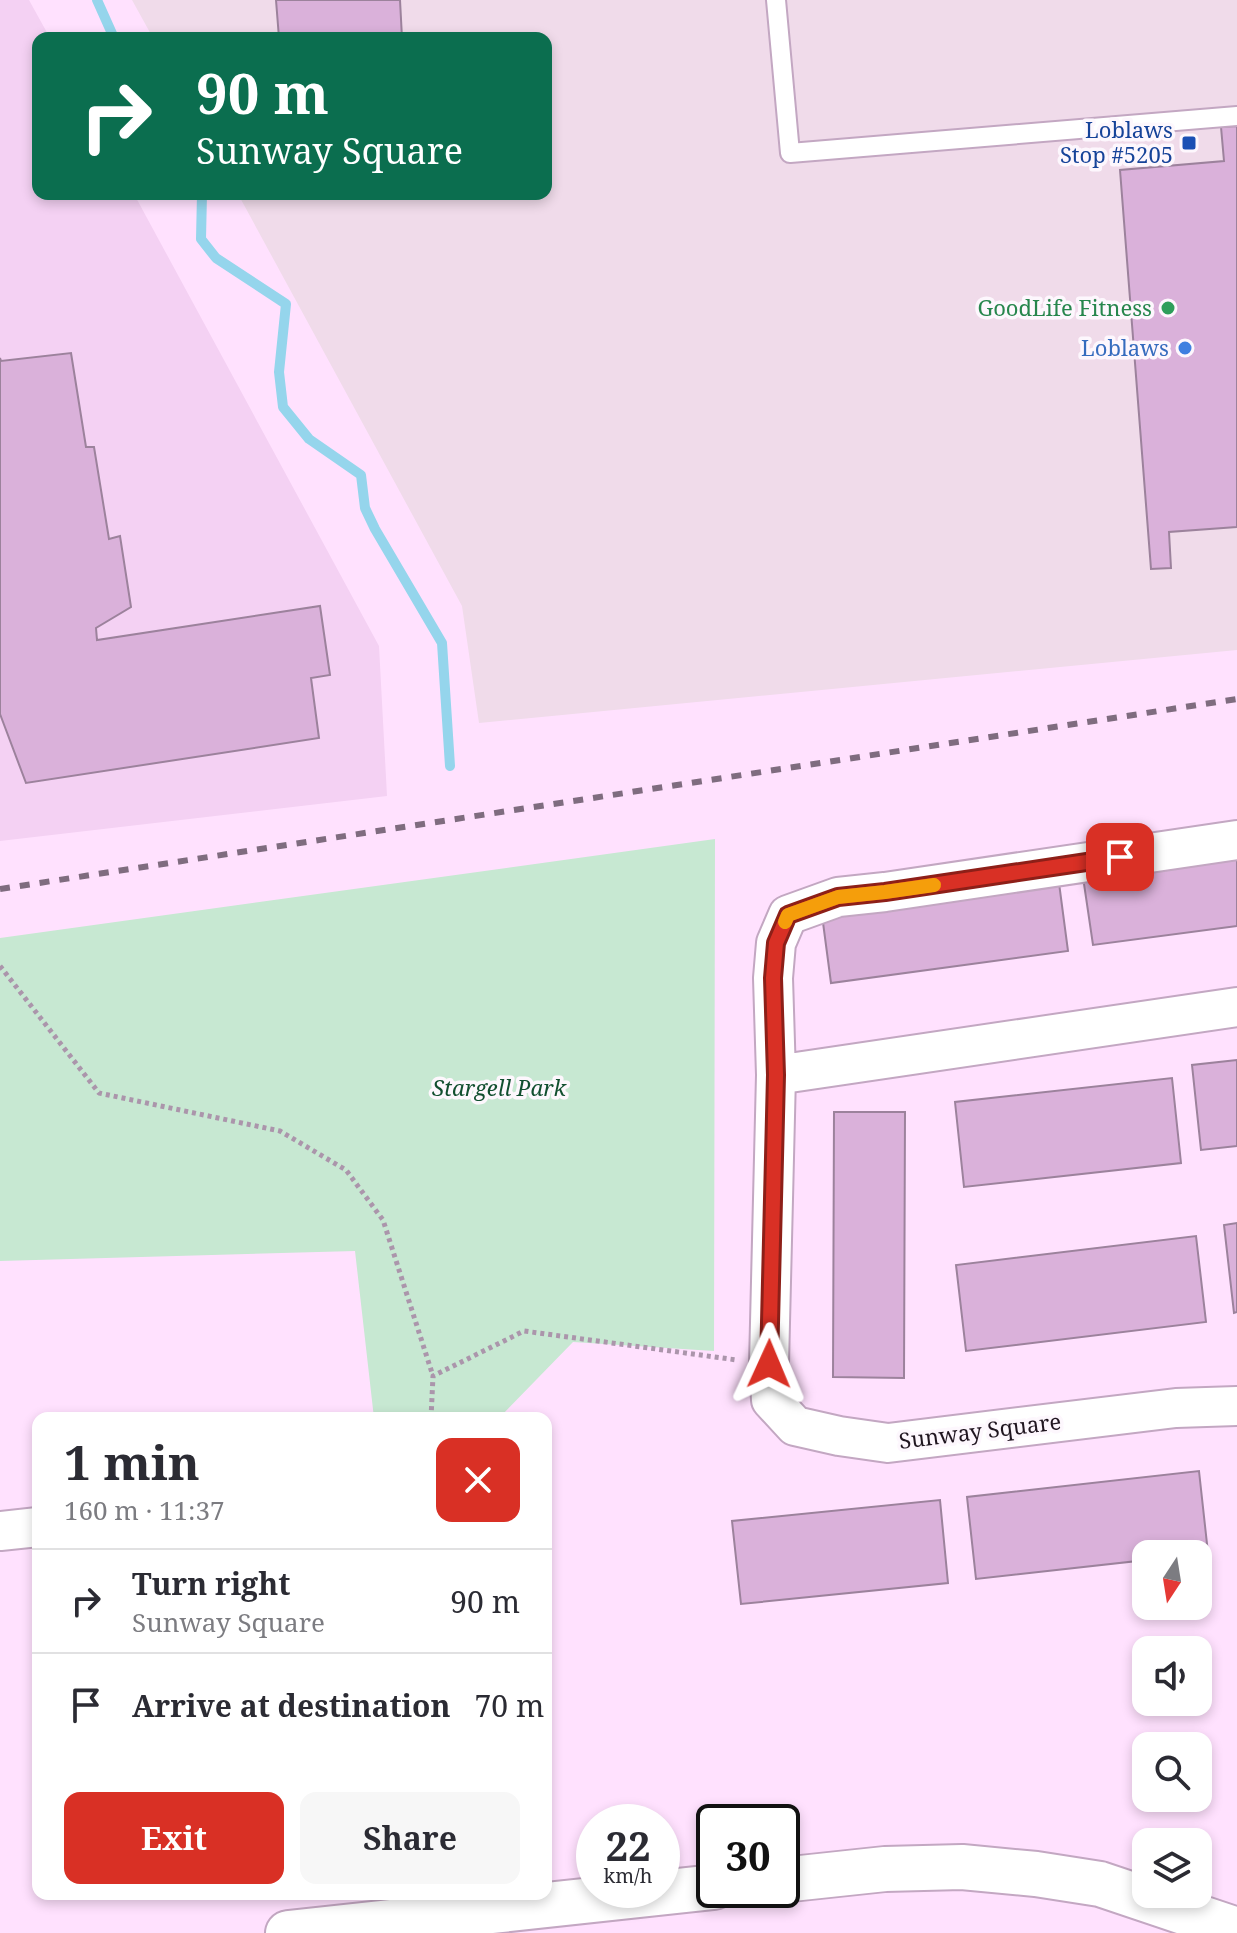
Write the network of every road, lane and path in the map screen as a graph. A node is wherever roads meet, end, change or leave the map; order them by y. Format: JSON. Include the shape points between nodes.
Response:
{"nodes":[{"id":1,"x":776,"y":0,"type":"edge"},
{"id":2,"x":1237,"y":116,"type":"edge"},
{"id":3,"x":1237,"y":840,"type":"edge"},
{"id":4,"x":0,"y":966,"type":"edge"},
{"id":5,"x":1237,"y":1007,"type":"edge"},
{"id":6,"x":776,"y":1075,"type":"junction"},
{"id":7,"x":769,"y":1364,"type":"junction"},
{"id":8,"x":433,"y":1376,"type":"junction"},
{"id":9,"x":1237,"y":1406,"type":"edge"},
{"id":10,"x":431,"y":1412,"type":"edge"},
{"id":11,"x":32,"y":1528,"type":"edge"},
{"id":12,"x":0,"y":1531,"type":"edge"},
{"id":13,"x":800,"y":1878,"type":"edge"},
{"id":14,"x":696,"y":1888,"type":"edge"},
{"id":15,"x":552,"y":1898,"type":"edge"},
{"id":16,"x":525,"y":1900,"type":"edge"},
{"id":17,"x":1237,"y":1930,"type":"edge"},
{"id":18,"x":288,"y":1933,"type":"edge"}],
"edges":[{"from":1,"to":2,"type":"lane","via":[[790,153]]},
{"from":3,"to":6,"type":"street","name":"Sunway Square","via":[[838,897],[788,915],[776,943],[773,978]]},
{"from":4,"to":8,"type":"path","via":[[99,1093],[280,1131],[346,1170],[383,1220]]},
{"from":5,"to":6,"type":"street"},
{"from":6,"to":7,"type":"street","name":"Sunway Square"},
{"from":7,"to":8,"type":"path","via":[[524,1331]]},
{"from":7,"to":9,"type":"street","name":"Sunway Square","via":[[771,1400],[795,1426],[888,1443],[1176,1408]]},
{"from":8,"to":10,"type":"path"},
{"from":11,"to":12,"type":"street"},
{"from":13,"to":17,"type":"street","via":[[962,1867],[1036,1874],[1100,1884]]},
{"from":14,"to":15,"type":"street"},
{"from":16,"to":18,"type":"street"}]}
